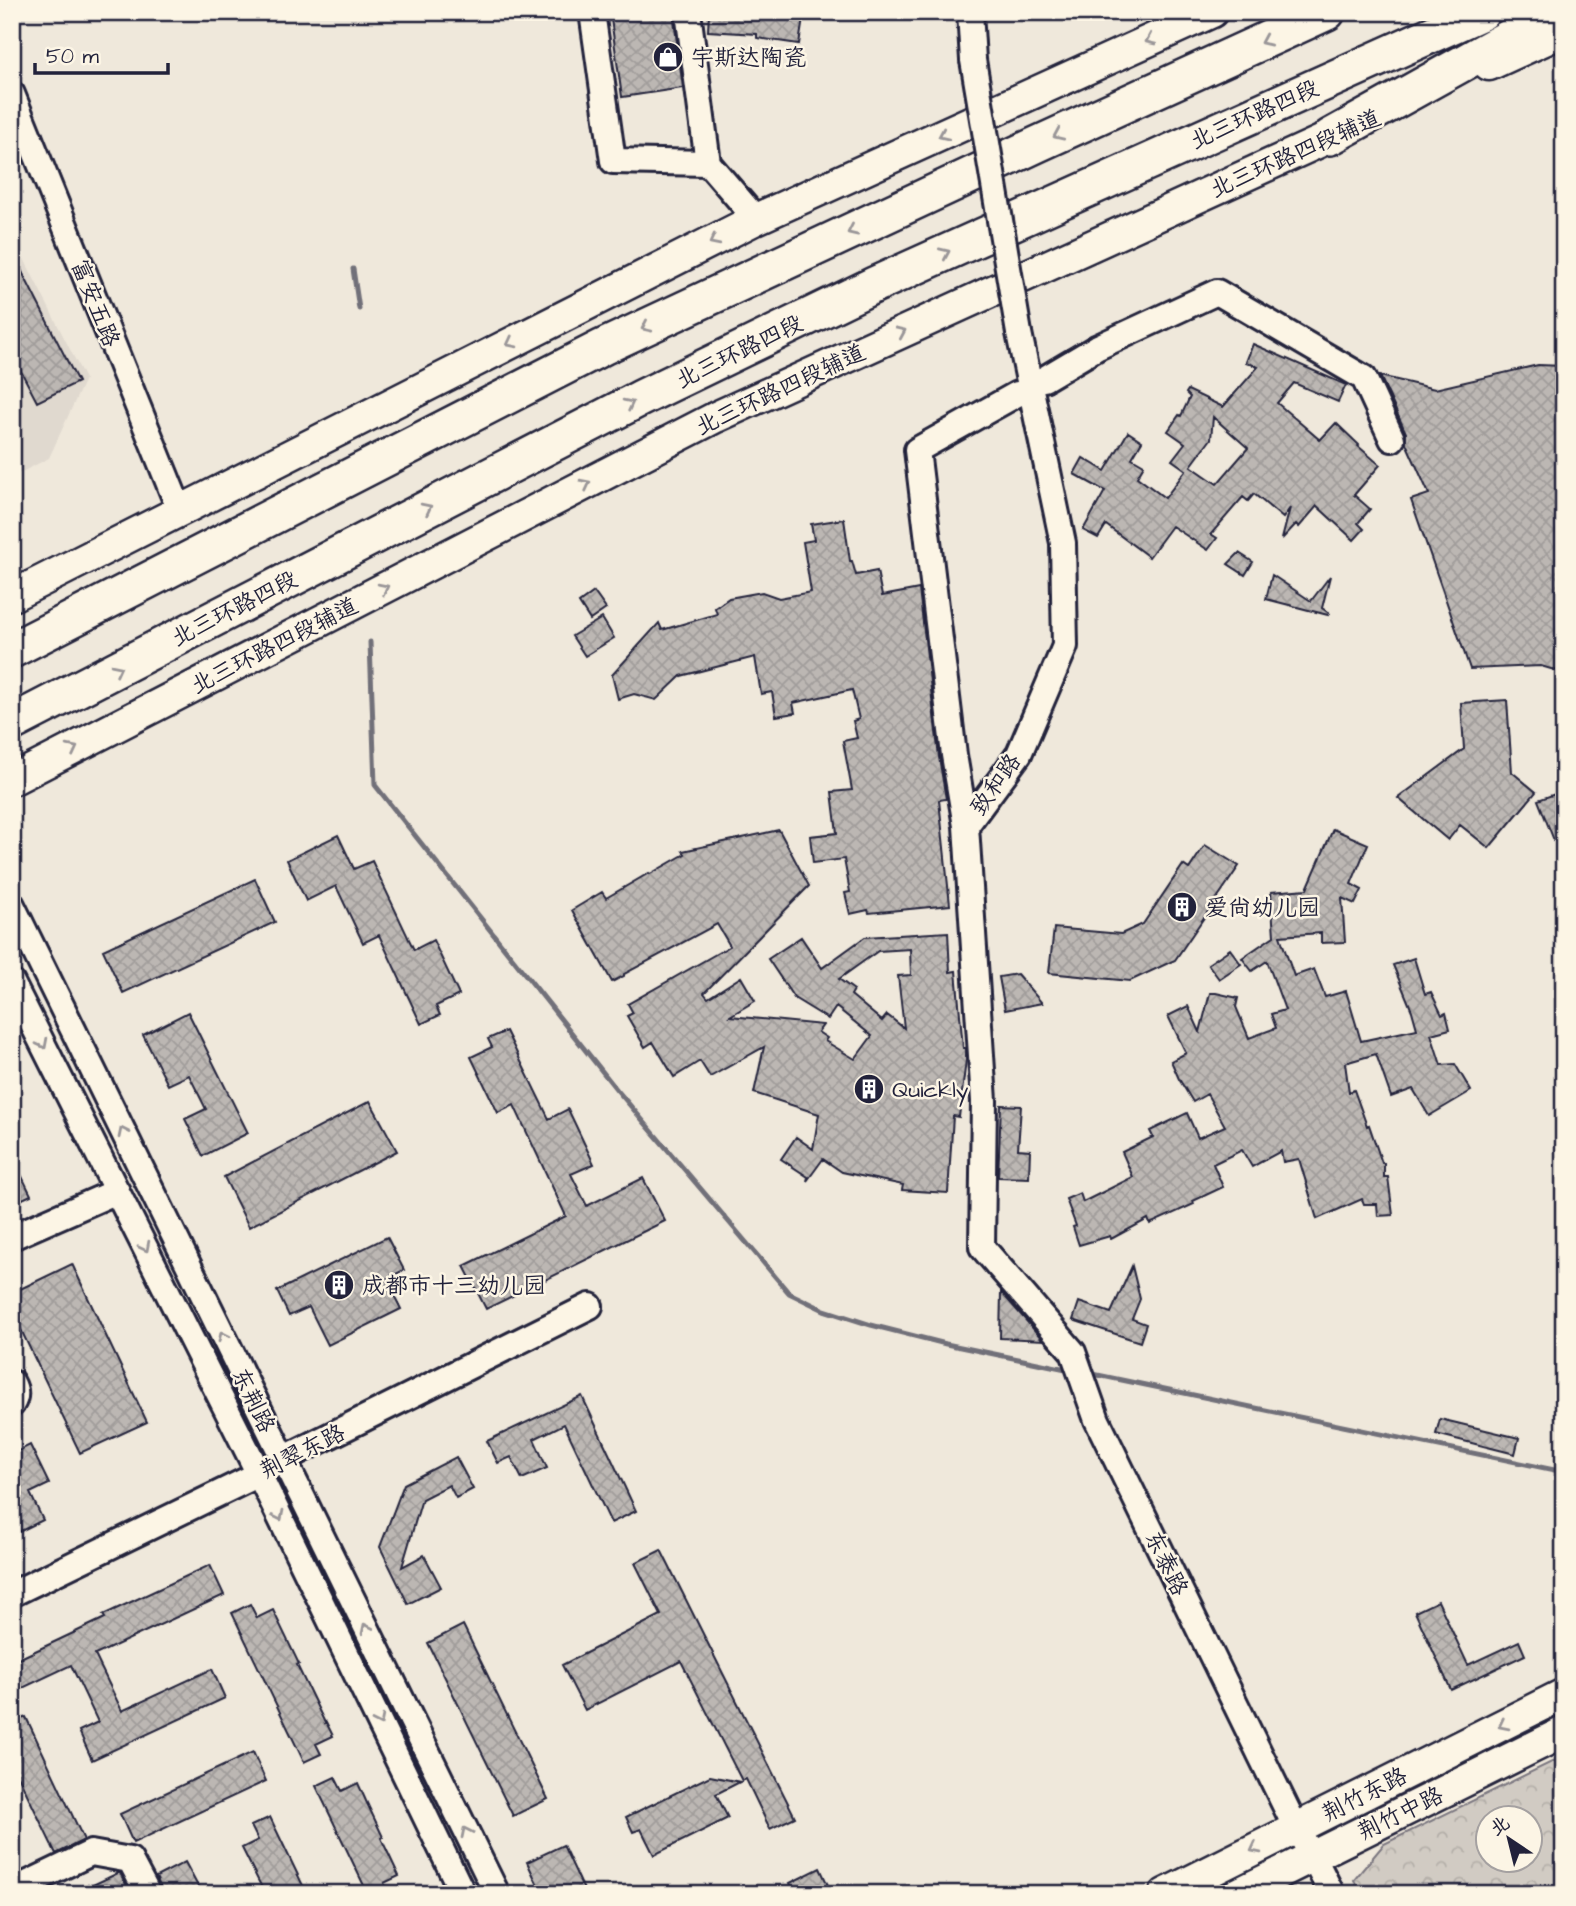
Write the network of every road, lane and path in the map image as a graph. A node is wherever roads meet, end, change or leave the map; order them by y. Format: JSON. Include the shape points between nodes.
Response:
{"nodes":[{"id":1,"x":592,"y":12,"type":"edge"},
{"id":2,"x":688,"y":12,"type":"edge"},
{"id":3,"x":970,"y":12,"type":"edge"},
{"id":4,"x":1212,"y":12,"type":"edge"},
{"id":5,"x":1327,"y":12,"type":"edge"},
{"id":6,"x":1482,"y":12,"type":"edge"},
{"id":7,"x":1555,"y":12,"type":"edge"},
{"id":8,"x":1564,"y":31,"type":"edge"},
{"id":9,"x":12,"y":94,"type":"edge"},
{"id":10,"x":1330,"y":137,"type":"junction"},
{"id":11,"x":708,"y":163,"type":"junction"},
{"id":12,"x":756,"y":219,"type":"junction"},
{"id":13,"x":1044,"y":379,"type":"dead end"},
{"id":14,"x":1017,"y":394,"type":"dead end"},
{"id":15,"x":1392,"y":439,"type":"dead end"},
{"id":16,"x":180,"y":511,"type":"junction"},
{"id":17,"x":12,"y":596,"type":"edge"},
{"id":18,"x":12,"y":650,"type":"edge"},
{"id":19,"x":12,"y":723,"type":"edge"},
{"id":20,"x":12,"y":780,"type":"edge"},
{"id":21,"x":966,"y":826,"type":"junction"},
{"id":22,"x":12,"y":905,"type":"edge"},
{"id":23,"x":12,"y":983,"type":"edge"},
{"id":24,"x":117,"y":1191,"type":"junction"},
{"id":25,"x":12,"y":1237,"type":"edge"},
{"id":26,"x":982,"y":1247,"type":"joint"},
{"id":27,"x":590,"y":1306,"type":"dead end"},
{"id":28,"x":12,"y":1382,"type":"edge"},
{"id":29,"x":12,"y":1404,"type":"edge"},
{"id":30,"x":283,"y":1459,"type":"junction"},
{"id":31,"x":258,"y":1474,"type":"junction"},
{"id":32,"x":12,"y":1594,"type":"edge"},
{"id":33,"x":1564,"y":1695,"type":"edge"},
{"id":34,"x":1564,"y":1732,"type":"edge"},
{"id":35,"x":1296,"y":1828,"type":"junction"},
{"id":36,"x":1313,"y":1856,"type":"junction"},
{"id":37,"x":12,"y":1891,"type":"edge"},
{"id":38,"x":148,"y":1894,"type":"edge"},
{"id":39,"x":463,"y":1894,"type":"edge"},
{"id":40,"x":497,"y":1894,"type":"edge"},
{"id":41,"x":1165,"y":1894,"type":"edge"},
{"id":42,"x":1237,"y":1894,"type":"edge"},
{"id":43,"x":1332,"y":1894,"type":"edge"}],
"edges":[{"from":1,"to":11,"type":"street","via":[[613,161]]},
{"from":2,"to":11,"type":"street"},
{"from":3,"to":21,"type":"street","name":"致和路","bridge":true,"via":[[973,60],[1019,334],[1063,543],[1065,646],[1019,754]]},
{"from":4,"to":12,"type":"main road","one_way":true},
{"from":5,"to":18,"type":"highway","one_way":true,"via":[[603,346]]},
{"from":19,"to":6,"type":"highway","name":"北三环路四段","one_way":true,"via":[[677,380],[886,280]]},
{"from":7,"to":10,"type":"highway"},
{"from":8,"to":10,"type":"main road","name":"北三环路四段辅道"},
{"from":9,"to":16,"type":"street","name":"富安五路"},
{"from":20,"to":10,"type":"main road","name":"北三环路四段辅道","one_way":true,"via":[[716,417]]},
{"from":11,"to":12,"type":"street"},
{"from":12,"to":16,"type":"main road","one_way":true},
{"from":13,"to":15,"type":"street","via":[[1217,292],[1364,378]]},
{"from":14,"to":21,"type":"street","via":[[917,450]]},
{"from":16,"to":17,"type":"main road"},
{"from":21,"to":26,"type":"street","name":"致和路","via":[[984,1101]]},
{"from":30,"to":22,"type":"street","name":"东荆路","one_way":true},
{"from":23,"to":24,"type":"street","name":"东荆路","one_way":true},
{"from":24,"to":25,"type":"street"},
{"from":24,"to":31,"type":"street","name":"东荆路","one_way":true},
{"from":26,"to":35,"type":"street","name":"东泰路","via":[[1073,1352],[1097,1420]]},
{"from":27,"to":30,"type":"street","name":"荆翠东路"},
{"from":28,"to":29,"type":"street","via":[[16,1389]]},
{"from":30,"to":31,"type":"street","name":"荆翠东路"},
{"from":40,"to":30,"type":"street","name":"东荆路","one_way":true},
{"from":31,"to":32,"type":"street","name":"荆翠东路"},
{"from":31,"to":39,"type":"street","name":"东荆路","one_way":true},
{"from":33,"to":35,"type":"main road","name":"荆竹东路","one_way":true},
{"from":34,"to":36,"type":"main road","name":"荆竹中路"},
{"from":35,"to":36,"type":"street","name":"东泰路"},
{"from":35,"to":41,"type":"main road","name":"荆竹东路","one_way":true},
{"from":36,"to":42,"type":"main road","name":"荆竹中路"},
{"from":36,"to":43,"type":"street","name":"东泰路"},
{"from":37,"to":38,"type":"street","via":[[91,1853],[130,1860]]}]}
